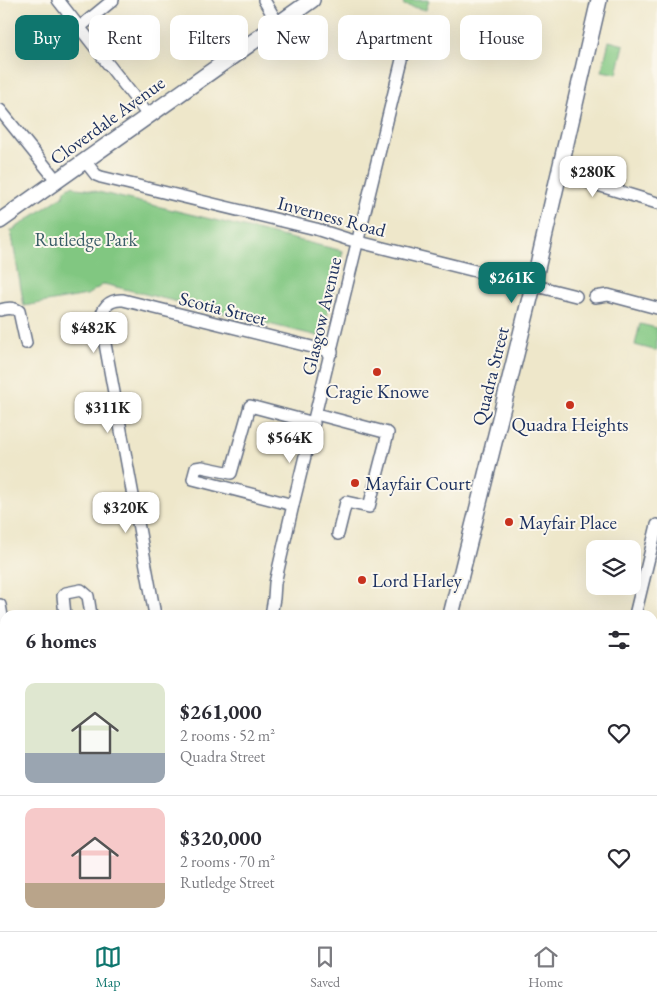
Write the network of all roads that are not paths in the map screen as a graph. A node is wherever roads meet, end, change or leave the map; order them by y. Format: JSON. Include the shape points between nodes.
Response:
{"nodes":[{"id":1,"x":58,"y":0,"type":"edge"},
{"id":2,"x":113,"y":0,"type":"edge"},
{"id":3,"x":264,"y":0,"type":"edge"},
{"id":4,"x":312,"y":0,"type":"edge"},
{"id":5,"x":599,"y":0,"type":"edge"},
{"id":6,"x":273,"y":15,"type":"edge"},
{"id":7,"x":291,"y":15,"type":"edge"},
{"id":8,"x":80,"y":27,"type":"junction"},
{"id":9,"x":258,"y":38,"type":"edge"},
{"id":10,"x":402,"y":60,"type":"edge"},
{"id":11,"x":0,"y":110,"type":"edge"},
{"id":12,"x":148,"y":115,"type":"junction"},
{"id":13,"x":85,"y":162,"type":"junction"},
{"id":14,"x":558,"y":173,"type":"junction"},
{"id":15,"x":57,"y":180,"type":"junction"},
{"id":16,"x":657,"y":203,"type":"edge"},
{"id":17,"x":0,"y":221,"type":"edge"},
{"id":18,"x":357,"y":242,"type":"junction"},
{"id":19,"x":532,"y":286,"type":"junction"},
{"id":20,"x":576,"y":296,"type":"dead end"},
{"id":21,"x":595,"y":297,"type":"dead end"},
{"id":22,"x":657,"y":308,"type":"edge"},
{"id":23,"x":0,"y":310,"type":"edge"},
{"id":24,"x":26,"y":343,"type":"dead end"},
{"id":25,"x":332,"y":352,"type":"junction"},
{"id":26,"x":315,"y":418,"type":"junction"},
{"id":27,"x":293,"y":506,"type":"junction"},
{"id":28,"x":657,"y":525,"type":"edge"},
{"id":29,"x":338,"y":534,"type":"dead end"},
{"id":30,"x":64,"y":610,"type":"edge"},
{"id":31,"x":90,"y":610,"type":"edge"},
{"id":32,"x":154,"y":610,"type":"edge"},
{"id":33,"x":272,"y":610,"type":"edge"},
{"id":34,"x":452,"y":610,"type":"edge"},
{"id":35,"x":635,"y":610,"type":"edge"}],
"edges":[{"from":1,"to":8,"type":"street"},
{"from":2,"to":8,"type":"street"},
{"from":3,"to":6,"type":"street"},
{"from":4,"to":7,"type":"main road","name":"Cloverdale Avenue"},
{"from":5,"to":14,"type":"main road","name":"Quadra Street"},
{"from":8,"to":12,"type":"street"},
{"from":9,"to":12,"type":"main road","name":"Cloverdale Avenue"},
{"from":10,"to":18,"type":"street","name":"Glasgow Avenue"},
{"from":11,"to":15,"type":"street"},
{"from":12,"to":13,"type":"main road","name":"Cloverdale Avenue"},
{"from":13,"to":15,"type":"main road","name":"Cloverdale Avenue"},
{"from":13,"to":18,"type":"street","name":"Inverness Road","via":[[101,177],[316,229]]},
{"from":14,"to":16,"type":"street"},
{"from":14,"to":19,"type":"main road","name":"Quadra Street"},
{"from":15,"to":17,"type":"main road","name":"Cloverdale Avenue"},
{"from":18,"to":19,"type":"street","name":"Inverness Road"},
{"from":18,"to":25,"type":"street","name":"Glasgow Avenue"},
{"from":19,"to":20,"type":"street","name":"Inverness Road"},
{"from":19,"to":34,"type":"main road","name":"Quadra Street"},
{"from":21,"to":22,"type":"street","via":[[608,295]]},
{"from":23,"to":24,"type":"street","via":[[10,308],[20,312]]},
{"from":25,"to":26,"type":"street","name":"Glasgow Avenue"},
{"from":25,"to":32,"type":"street","name":"Scotia Street","via":[[123,300],[114,300],[106,305],[102,322]]},
{"from":26,"to":27,"type":"street","name":"Glasgow Avenue"},
{"from":26,"to":27,"type":"street","via":[[250,406],[231,473],[202,466],[196,468],[193,480]]},
{"from":26,"to":29,"type":"street","via":[[388,432],[369,507],[346,502]]},
{"from":27,"to":33,"type":"street","name":"Glasgow Avenue"},
{"from":28,"to":35,"type":"street"},
{"from":30,"to":31,"type":"street","via":[[63,596],[81,590],[88,596]]}]}
